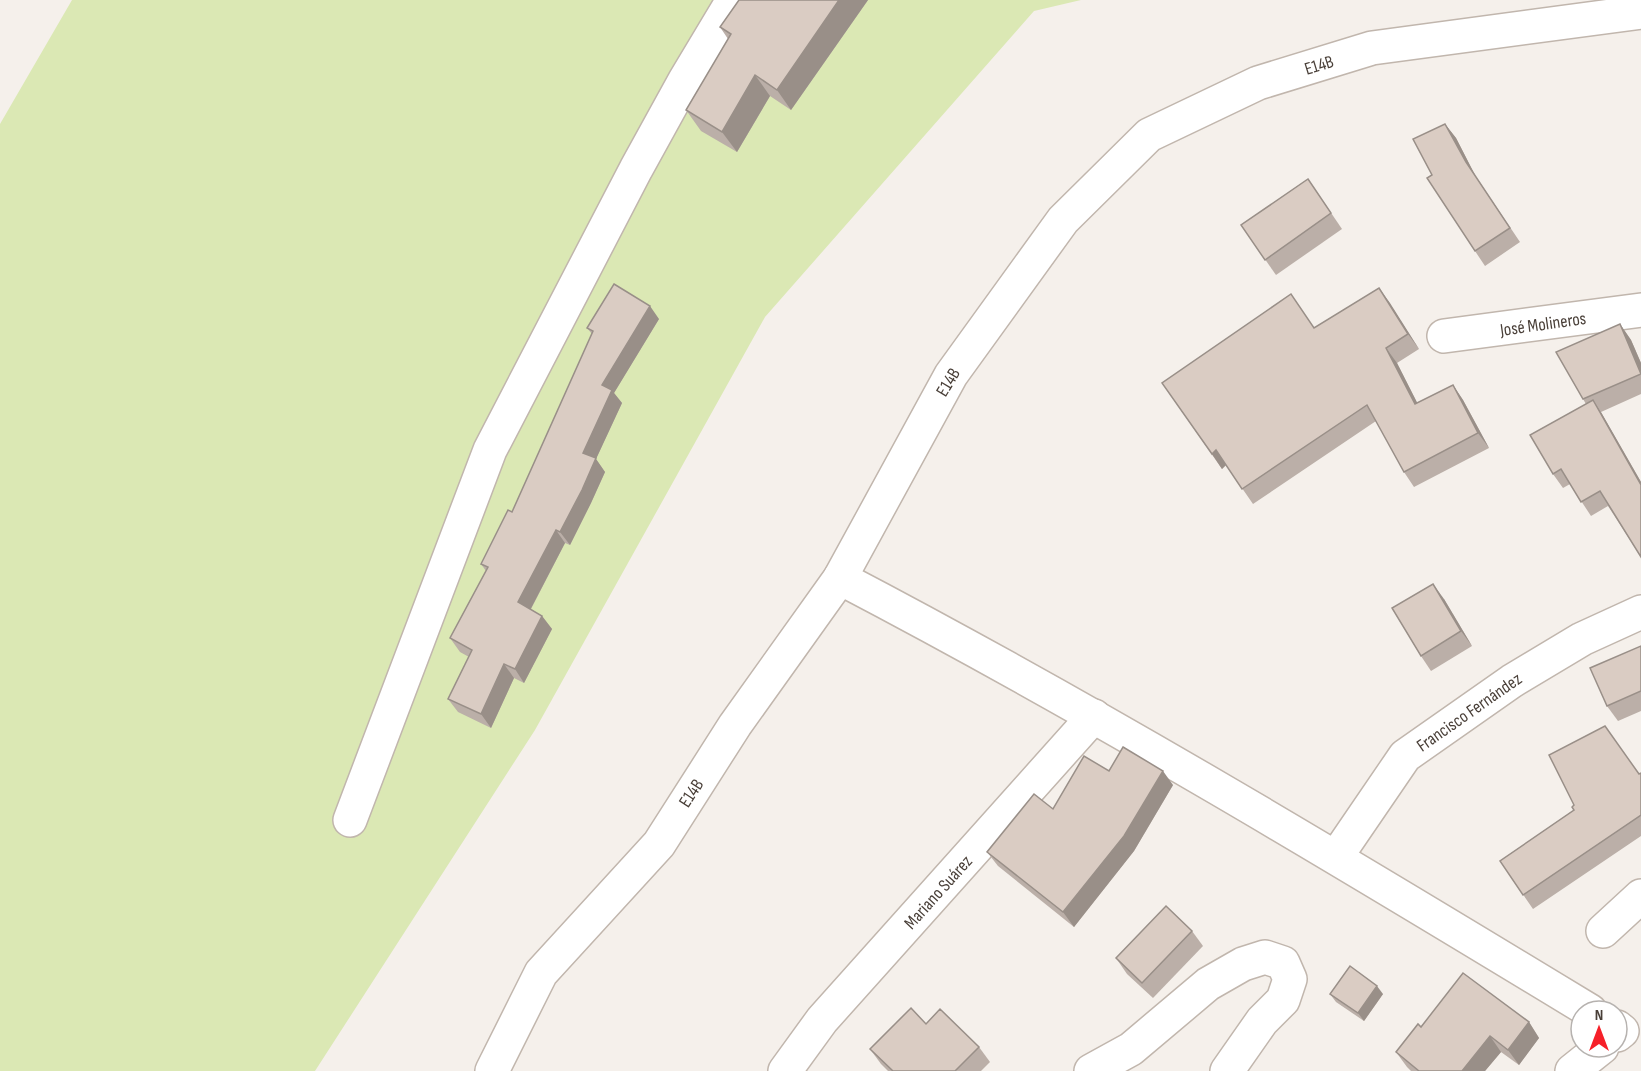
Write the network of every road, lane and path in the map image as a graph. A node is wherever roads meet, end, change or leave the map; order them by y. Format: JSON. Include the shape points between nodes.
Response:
{"nodes":[{"id":1,"x":733,"y":0,"type":"edge"},
{"id":2,"x":1641,"y":12,"type":"edge"},
{"id":3,"x":1641,"y":310,"type":"edge"},
{"id":4,"x":1444,"y":336,"type":"dead end"},
{"id":5,"x":840,"y":578,"type":"junction"},
{"id":6,"x":1641,"y":612,"type":"edge"},
{"id":7,"x":1094,"y":716,"type":"junction"},
{"id":8,"x":350,"y":820,"type":"dead end"},
{"id":9,"x":1336,"y":857,"type":"junction"},
{"id":10,"x":1641,"y":896,"type":"edge"},
{"id":11,"x":1603,"y":931,"type":"dead end"},
{"id":12,"x":1570,"y":999,"type":"edge"},
{"id":13,"x":1587,"y":1059,"type":"edge"},
{"id":14,"x":492,"y":1071,"type":"edge"},
{"id":15,"x":785,"y":1071,"type":"edge"},
{"id":16,"x":1092,"y":1071,"type":"edge"},
{"id":17,"x":1227,"y":1071,"type":"edge"},
{"id":18,"x":1572,"y":1071,"type":"edge"}],
"edges":[{"from":1,"to":8,"type":"street","via":[[636,169],[490,450]]},
{"from":2,"to":5,"type":"street","name":"E14B","via":[[1372,48],[1258,83],[1149,135],[1063,220],[951,375]]},
{"from":3,"to":4,"type":"street","name":"José Molineros"},
{"from":5,"to":7,"type":"street"},
{"from":5,"to":14,"type":"street","name":"E14B","via":[[735,725],[659,844],[541,973]]},
{"from":6,"to":9,"type":"street","name":"Francisco Fernández","via":[[1582,639],[1512,681],[1405,756]]},
{"from":7,"to":9,"type":"street"},
{"from":7,"to":15,"type":"street","name":"Mariano Suárez","via":[[822,1020]]},
{"from":9,"to":12,"type":"street"},
{"from":10,"to":11,"type":"street"},
{"from":13,"to":18,"type":"street"},
{"from":16,"to":17,"type":"street","via":[[1131,1049],[1208,984],[1243,964],[1265,957],[1283,963],[1290,979],[1283,1000],[1262,1021]]}]}
